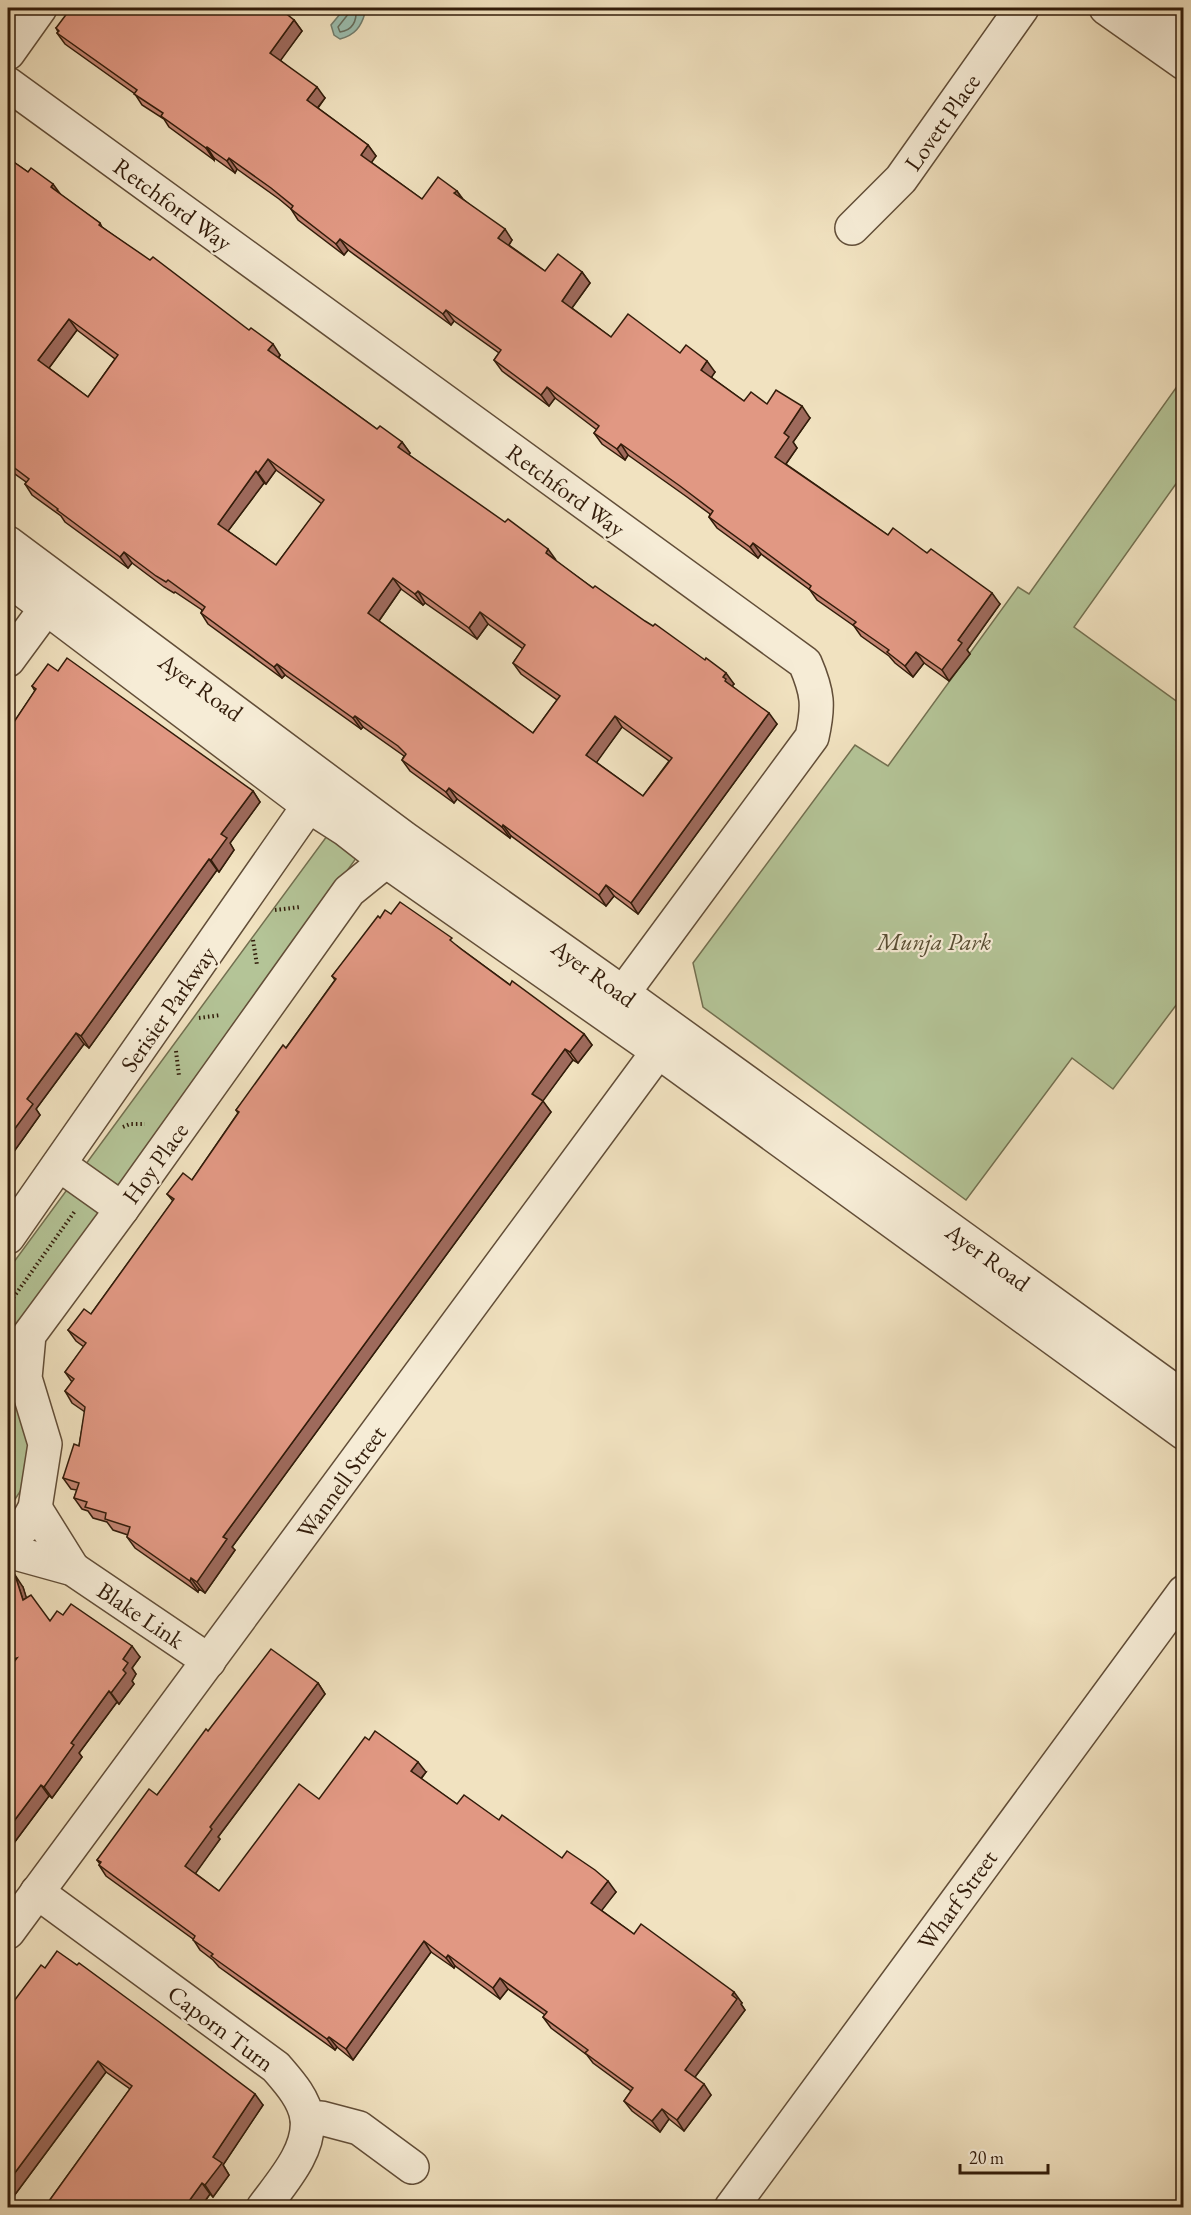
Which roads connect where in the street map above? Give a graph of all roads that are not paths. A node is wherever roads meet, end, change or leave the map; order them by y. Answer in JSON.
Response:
{"nodes":[{"id":1,"x":40,"y":8,"type":"edge"},
{"id":2,"x":1022,"y":8,"type":"edge"},
{"id":3,"x":1107,"y":8,"type":"edge"},
{"id":4,"x":1149,"y":8,"type":"edge"},
{"id":5,"x":1184,"y":32,"type":"edge"},
{"id":6,"x":8,"y":53,"type":"edge"},
{"id":7,"x":1184,"y":63,"type":"edge"},
{"id":8,"x":8,"y":84,"type":"edge"},
{"id":9,"x":852,"y":228,"type":"dead end"},
{"id":10,"x":8,"y":543,"type":"edge"},
{"id":11,"x":8,"y":579,"type":"edge"},
{"id":12,"x":54,"y":597,"type":"junction"},
{"id":13,"x":8,"y":660,"type":"edge"},
{"id":14,"x":318,"y":793,"type":"junction"},
{"id":15,"x":395,"y":850,"type":"junction"},
{"id":16,"x":623,"y":993,"type":"junction"},
{"id":17,"x":666,"y":1041,"type":"junction"},
{"id":18,"x":60,"y":1165,"type":"junction"},
{"id":19,"x":122,"y":1209,"type":"junction"},
{"id":20,"x":8,"y":1237,"type":"edge"},
{"id":21,"x":1184,"y":1398,"type":"edge"},
{"id":22,"x":1184,"y":1432,"type":"edge"},
{"id":23,"x":19,"y":1532,"type":"edge"},
{"id":24,"x":73,"y":1569,"type":"junction"},
{"id":25,"x":1184,"y":1592,"type":"edge"},
{"id":26,"x":209,"y":1661,"type":"junction"},
{"id":27,"x":37,"y":1892,"type":"junction"},
{"id":28,"x":8,"y":1932,"type":"edge"},
{"id":29,"x":307,"y":2118,"type":"junction"},
{"id":30,"x":412,"y":2167,"type":"dead end"},
{"id":31,"x":263,"y":2208,"type":"edge"},
{"id":32,"x":732,"y":2208,"type":"edge"}],
"edges":[{"from":1,"to":6,"type":"street"},
{"from":2,"to":9,"type":"street","name":"Lovett Place"},
{"from":3,"to":7,"type":"street"},
{"from":4,"to":5,"type":"street"},
{"from":8,"to":16,"type":"street","name":"Retchford Way"},
{"from":10,"to":12,"type":"street","name":"Ayer Road"},
{"from":11,"to":12,"type":"street","name":"Ayer Road"},
{"from":12,"to":13,"type":"street"},
{"from":12,"to":14,"type":"street","name":"Ayer Road"},
{"from":14,"to":15,"type":"street","name":"Ayer Road"},
{"from":14,"to":18,"type":"street","name":"Serisier Parkway"},
{"from":15,"to":16,"type":"street","name":"Ayer Road"},
{"from":15,"to":17,"type":"street","name":"Ayer Road"},
{"from":15,"to":19,"type":"street","name":"Hoy Place"},
{"from":16,"to":17,"type":"street","name":"Ayer Road"},
{"from":17,"to":21,"type":"street","name":"Ayer Road"},
{"from":17,"to":22,"type":"street","name":"Ayer Road"},
{"from":17,"to":26,"type":"street","name":"Wannell Street"},
{"from":18,"to":19,"type":"street"},
{"from":18,"to":20,"type":"street","name":"Serisier Parkway"},
{"from":19,"to":23,"type":"street","name":"Hoy Place"},
{"from":23,"to":24,"type":"street","name":"Blake Link"},
{"from":23,"to":24,"type":"street","name":"Blake Link"},
{"from":24,"to":26,"type":"street","name":"Blake Link"},
{"from":25,"to":32,"type":"street","name":"Wharf Street"},
{"from":26,"to":27,"type":"street","name":"Wannell Street"},
{"from":27,"to":28,"type":"street","name":"Wannell Street"},
{"from":27,"to":29,"type":"street","name":"Caporn Turn"},
{"from":29,"to":30,"type":"street"},
{"from":29,"to":31,"type":"street"}]}
